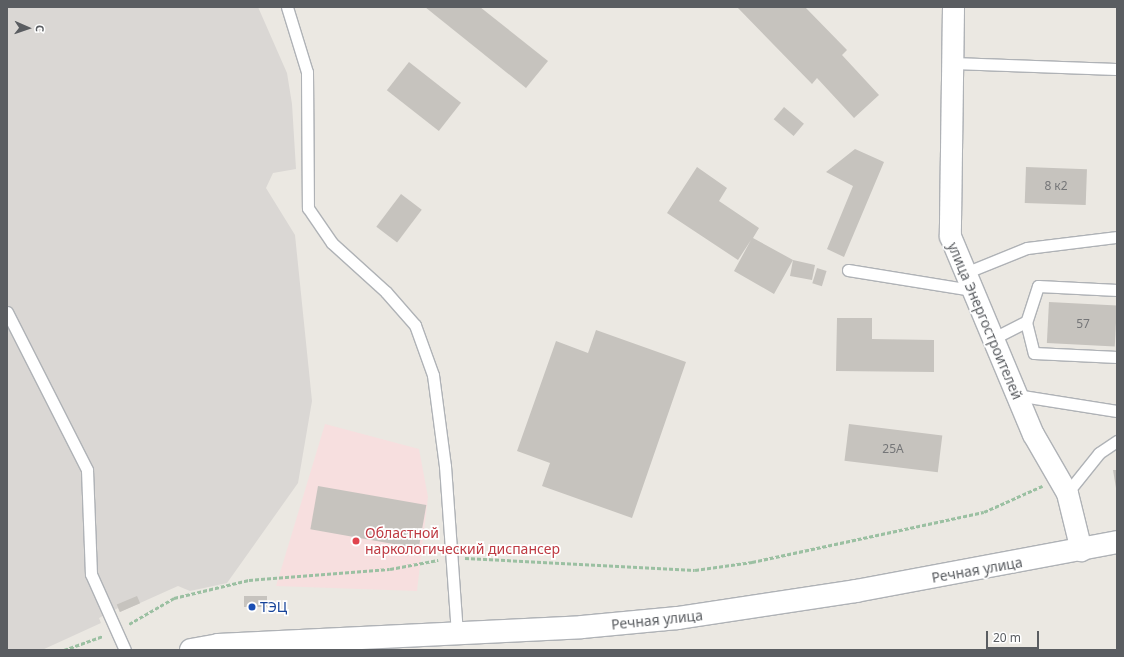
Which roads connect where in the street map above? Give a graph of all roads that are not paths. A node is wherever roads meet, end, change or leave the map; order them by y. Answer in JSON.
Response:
{"nodes":[{"id":1,"x":287,"y":7,"type":"edge"},
{"id":2,"x":953,"y":7,"type":"edge"},
{"id":3,"x":952,"y":63,"type":"junction"},
{"id":4,"x":1117,"y":69,"type":"edge"},
{"id":5,"x":1117,"y":237,"type":"edge"},
{"id":6,"x":848,"y":270,"type":"dead end"},
{"id":7,"x":969,"y":282,"type":"junction"},
{"id":8,"x":1117,"y":290,"type":"edge"},
{"id":9,"x":7,"y":312,"type":"edge"},
{"id":10,"x":1026,"y":322,"type":"junction"},
{"id":11,"x":992,"y":339,"type":"junction"},
{"id":12,"x":1117,"y":357,"type":"edge"},
{"id":13,"x":1016,"y":395,"type":"junction"},
{"id":14,"x":1117,"y":411,"type":"edge"},
{"id":15,"x":1117,"y":441,"type":"edge"},
{"id":16,"x":1064,"y":487,"type":"junction"},
{"id":17,"x":1117,"y":542,"type":"edge"},
{"id":18,"x":1081,"y":550,"type":"junction"},
{"id":19,"x":457,"y":634,"type":"junction"},
{"id":20,"x":125,"y":650,"type":"edge"},
{"id":21,"x":191,"y":650,"type":"edge"}],
"edges":[{"from":1,"to":19,"type":"lane"},
{"from":2,"to":3,"type":"street","name":"улица Энергостроителей"},
{"from":3,"to":4,"type":"lane"},
{"from":3,"to":7,"type":"street","name":"улица Энергостроителей"},
{"from":5,"to":7,"type":"lane"},
{"from":6,"to":7,"type":"lane"},
{"from":7,"to":11,"type":"street","name":"улица Энергостроителей"},
{"from":8,"to":10,"type":"lane"},
{"from":9,"to":20,"type":"lane"},
{"from":10,"to":11,"type":"lane"},
{"from":10,"to":12,"type":"lane"},
{"from":11,"to":13,"type":"street","name":"улица Энергостроителей"},
{"from":13,"to":14,"type":"lane"},
{"from":13,"to":16,"type":"street","name":"улица Энергостроителей"},
{"from":15,"to":16,"type":"lane"},
{"from":16,"to":18,"type":"street","name":"улица Энергостроителей"},
{"from":17,"to":18,"type":"main road","name":"Речная улица"},
{"from":18,"to":19,"type":"main road","name":"Речная улица"},
{"from":19,"to":21,"type":"main road","name":"Речная улица"}]}
